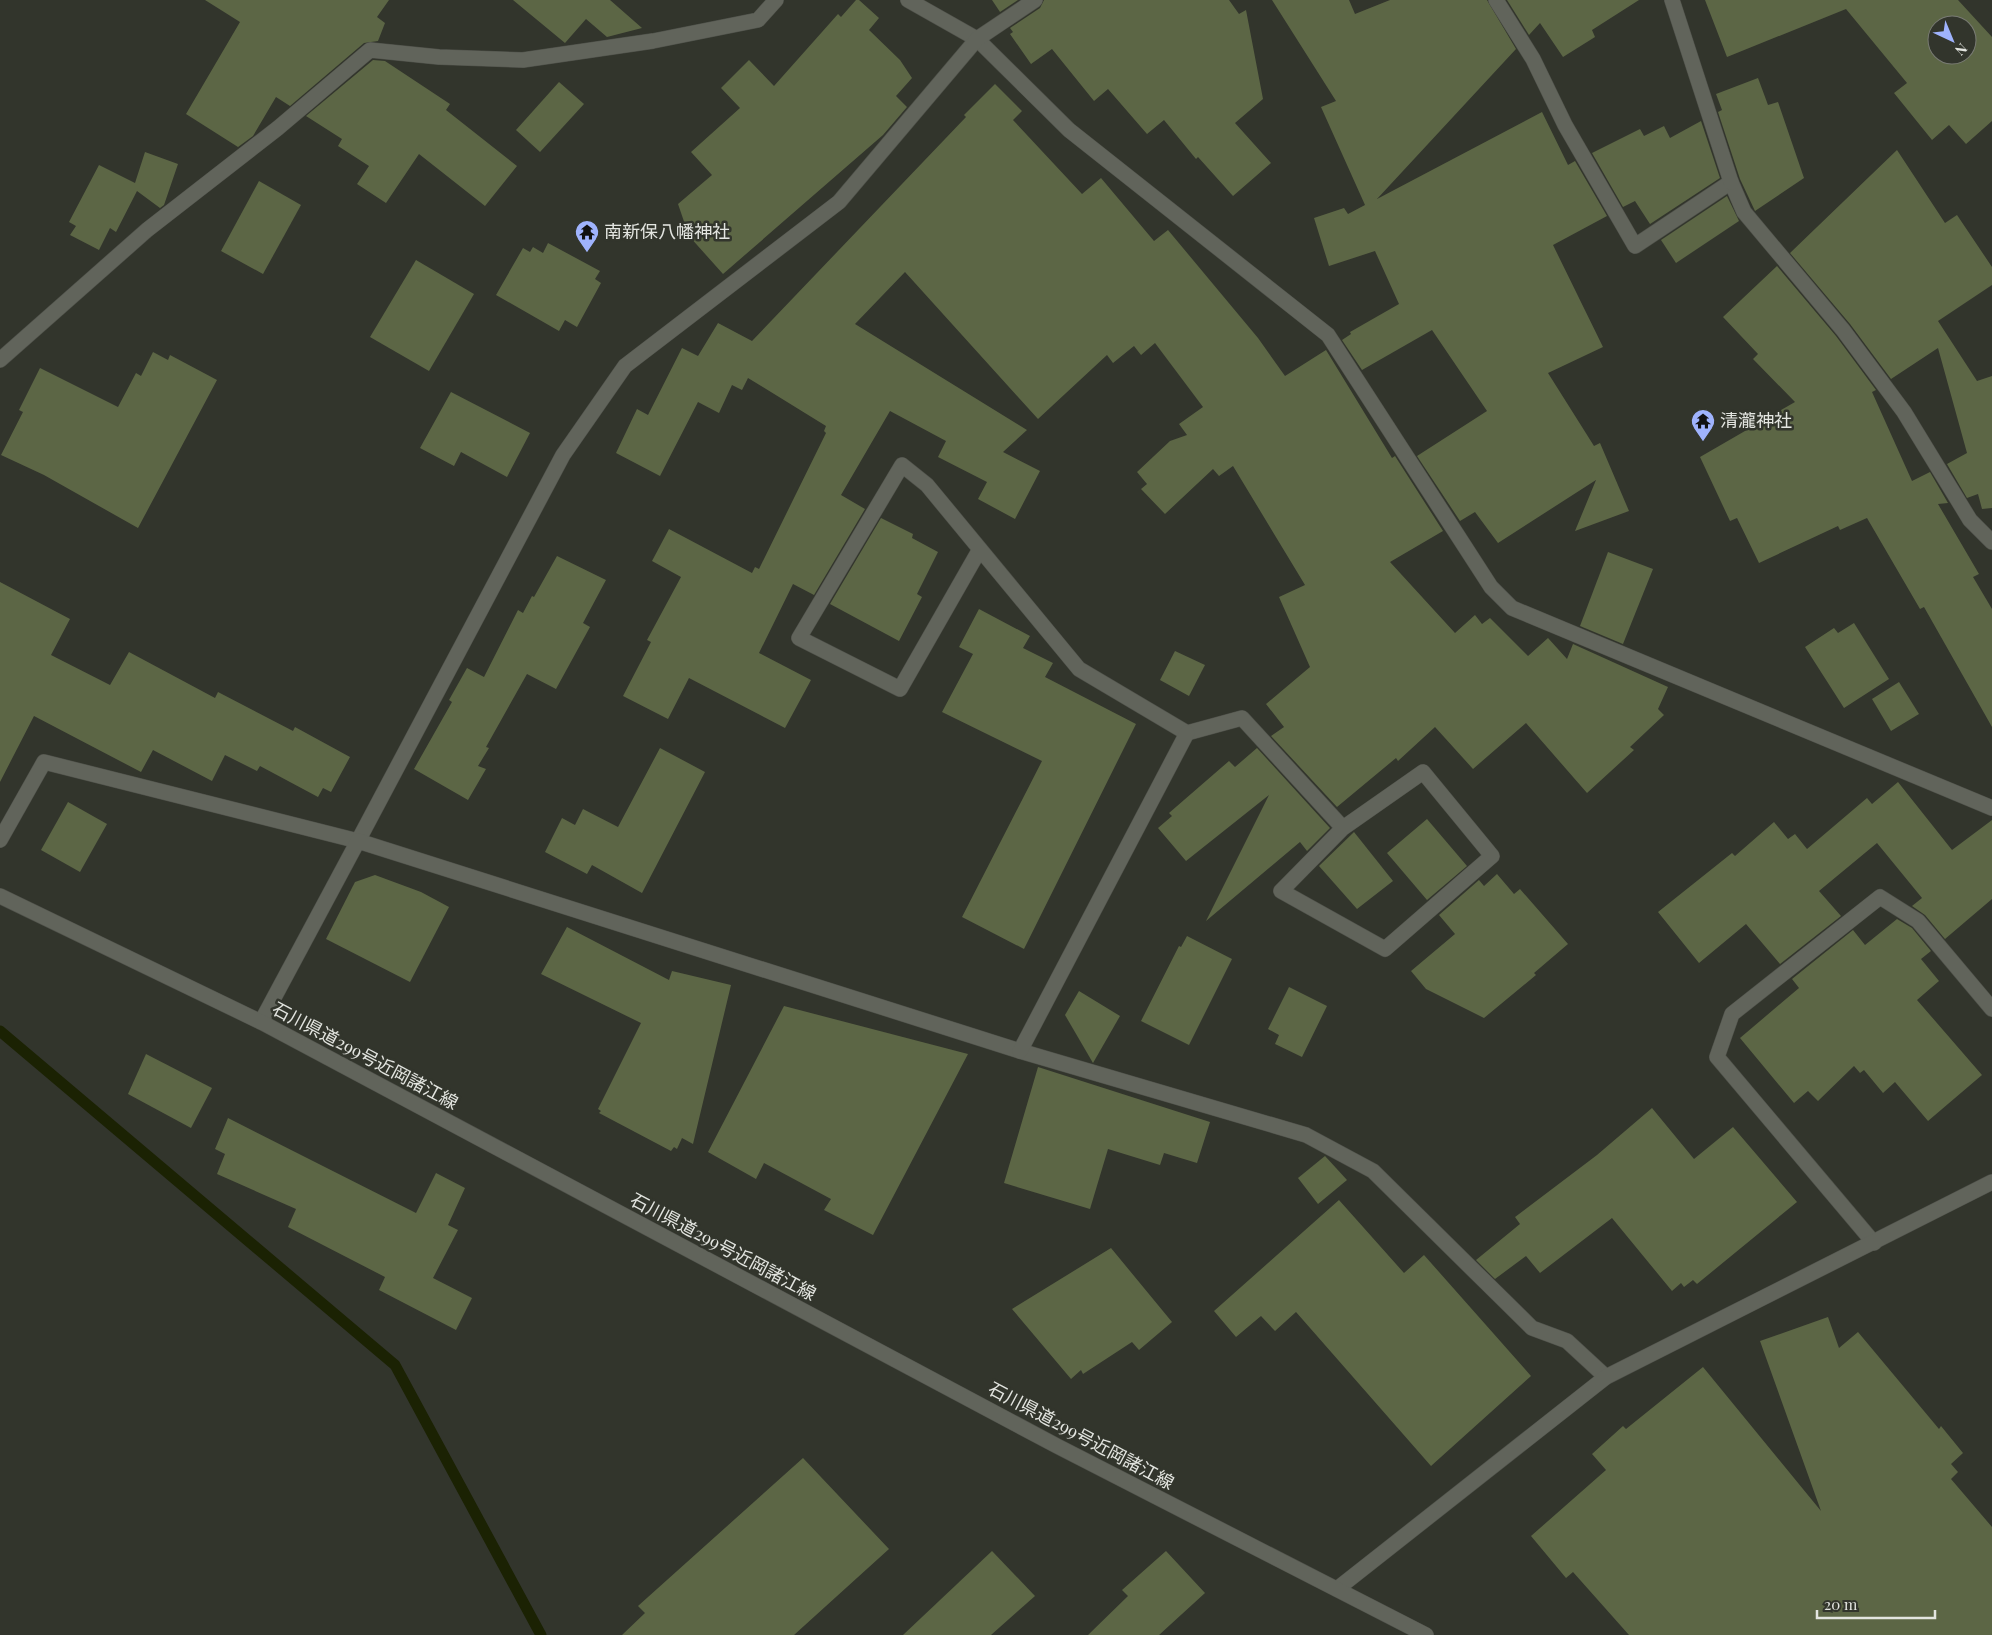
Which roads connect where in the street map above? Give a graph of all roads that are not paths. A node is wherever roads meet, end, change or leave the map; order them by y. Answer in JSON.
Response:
{"nodes":[{"id":1,"x":776,"y":0,"type":"edge"},
{"id":2,"x":908,"y":0,"type":"edge"},
{"id":3,"x":1035,"y":0,"type":"edge"},
{"id":4,"x":1496,"y":0,"type":"edge"},
{"id":5,"x":1672,"y":0,"type":"edge"},
{"id":6,"x":976,"y":39,"type":"junction"},
{"id":7,"x":1731,"y":182,"type":"junction"},
{"id":8,"x":0,"y":360,"type":"edge"},
{"id":9,"x":1992,"y":542,"type":"edge"},
{"id":10,"x":980,"y":548,"type":"junction"},
{"id":11,"x":1187,"y":733,"type":"junction"},
{"id":12,"x":1992,"y":808,"type":"edge"},
{"id":13,"x":1343,"y":828,"type":"junction"},
{"id":14,"x":0,"y":840,"type":"edge"},
{"id":15,"x":358,"y":842,"type":"junction"},
{"id":16,"x":0,"y":896,"type":"edge"},
{"id":17,"x":1992,"y":1009,"type":"edge"},
{"id":18,"x":261,"y":1022,"type":"junction"},
{"id":19,"x":1020,"y":1051,"type":"junction"},
{"id":20,"x":1992,"y":1182,"type":"edge"},
{"id":21,"x":1874,"y":1243,"type":"junction"},
{"id":22,"x":1606,"y":1377,"type":"junction"},
{"id":23,"x":1337,"y":1590,"type":"junction"},
{"id":24,"x":1426,"y":1635,"type":"edge"}],
"edges":[{"from":1,"to":8,"type":"street"},
{"from":2,"to":6,"type":"street"},
{"from":3,"to":6,"type":"street"},
{"from":4,"to":7,"type":"street"},
{"from":5,"to":7,"type":"street"},
{"from":6,"to":12,"type":"street"},
{"from":6,"to":15,"type":"street"},
{"from":7,"to":9,"type":"street"},
{"from":10,"to":10,"type":"street"},
{"from":10,"to":11,"type":"street"},
{"from":11,"to":13,"type":"street"},
{"from":11,"to":19,"type":"street"},
{"from":13,"to":13,"type":"street"},
{"from":14,"to":15,"type":"street"},
{"from":15,"to":18,"type":"street"},
{"from":15,"to":19,"type":"street"},
{"from":16,"to":18,"type":"street","name":"石川県道299号近岡諸江線"},
{"from":17,"to":21,"type":"street"},
{"from":18,"to":23,"type":"street","name":"石川県道299号近岡諸江線"},
{"from":19,"to":22,"type":"street"},
{"from":20,"to":21,"type":"street"},
{"from":21,"to":22,"type":"street"},
{"from":22,"to":23,"type":"street"},
{"from":23,"to":24,"type":"street","name":"石川県道299号近岡諸江線"}]}
